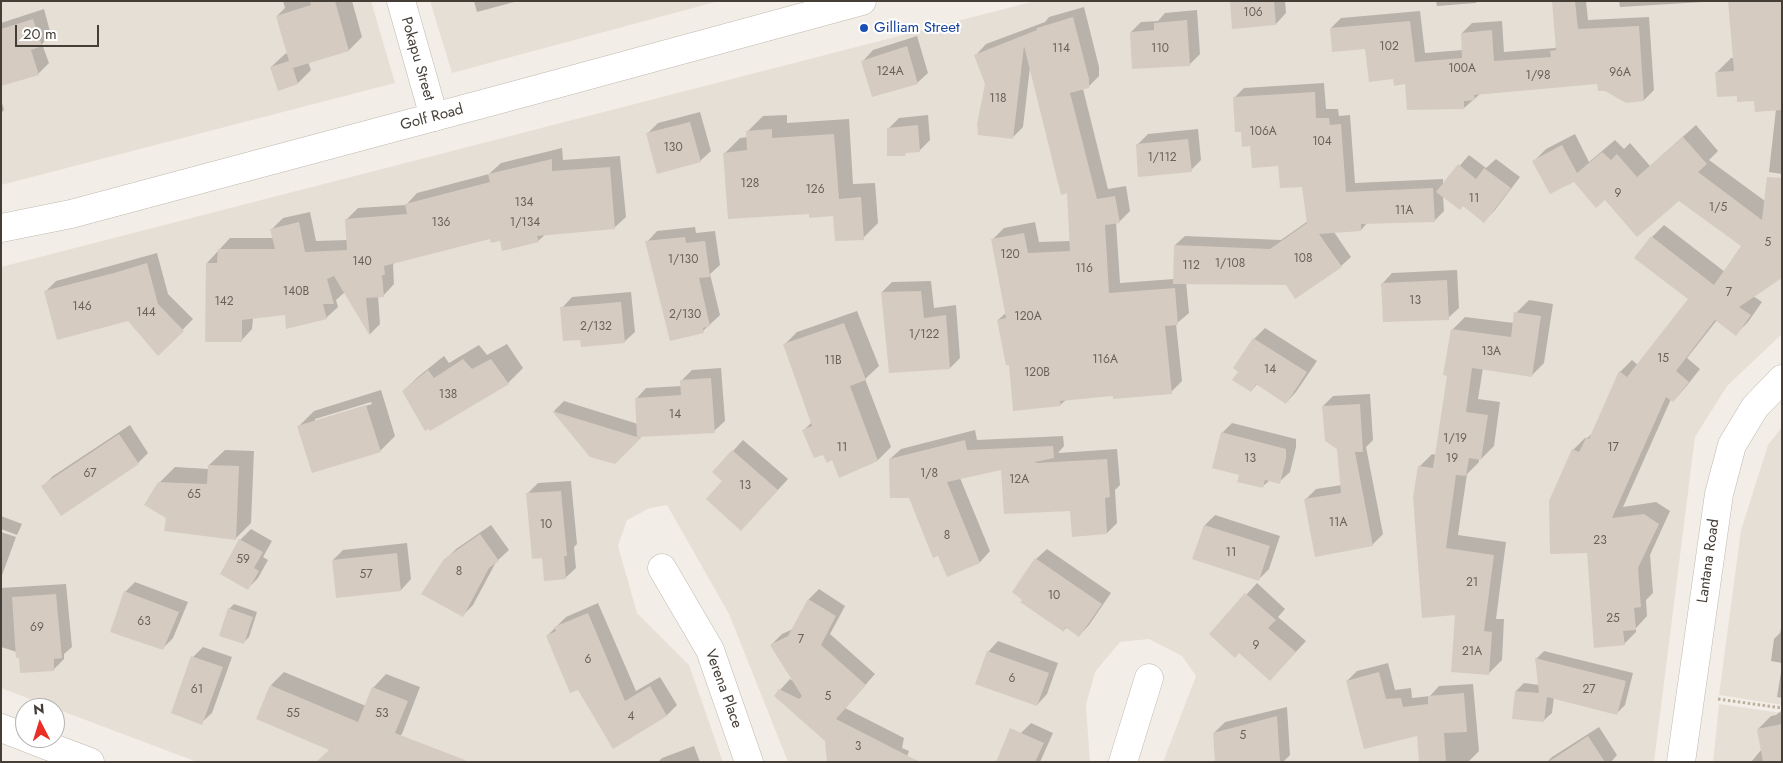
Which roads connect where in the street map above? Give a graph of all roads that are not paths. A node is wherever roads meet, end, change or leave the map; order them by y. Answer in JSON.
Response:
{"nodes":[{"id":1,"x":401,"y":1,"type":"edge"},
{"id":2,"x":862,"y":1,"type":"edge"},
{"id":3,"x":434,"y":117,"type":"junction"},
{"id":4,"x":1,"y":228,"type":"edge"},
{"id":5,"x":1782,"y":379,"type":"edge"},
{"id":6,"x":662,"y":568,"type":"dead end"},
{"id":7,"x":1149,"y":678,"type":"dead end"},
{"id":8,"x":1,"y":728,"type":"edge"},
{"id":9,"x":15,"y":734,"type":"edge"},
{"id":10,"x":53,"y":748,"type":"edge"},
{"id":11,"x":90,"y":762,"type":"edge"},
{"id":12,"x":749,"y":762,"type":"edge"},
{"id":13,"x":1123,"y":762,"type":"edge"},
{"id":14,"x":1681,"y":762,"type":"edge"}],
"edges":[{"from":1,"to":3,"type":"street","name":"Pokapu Street"},
{"from":2,"to":3,"type":"street","name":"Golf Road"},
{"from":3,"to":4,"type":"street","name":"Golf Road"},
{"from":5,"to":14,"type":"street","name":"Lantana Road"},
{"from":6,"to":12,"type":"street","name":"Verena Place"},
{"from":7,"to":13,"type":"street"},
{"from":8,"to":9,"type":"street"},
{"from":10,"to":11,"type":"street"}]}
